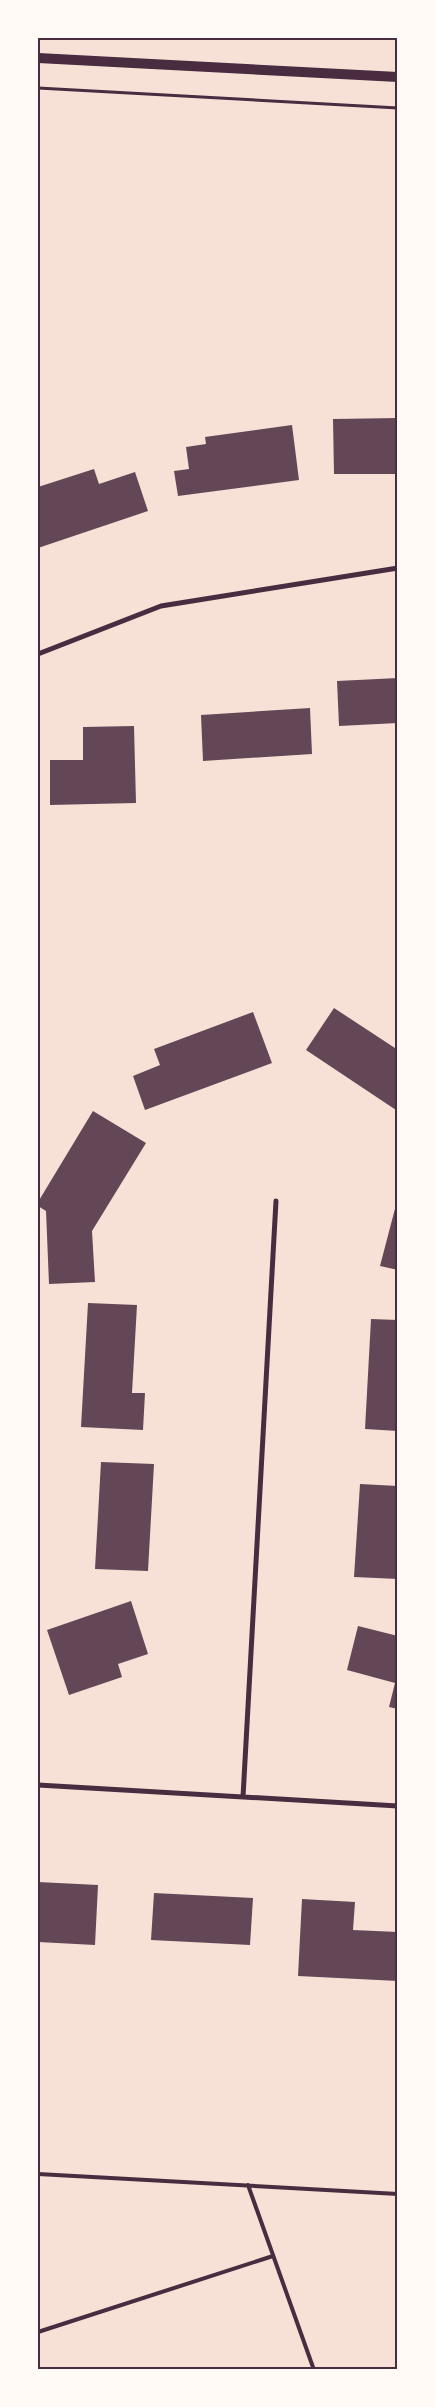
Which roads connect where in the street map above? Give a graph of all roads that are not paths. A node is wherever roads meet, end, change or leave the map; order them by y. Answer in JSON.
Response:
{"nodes":[{"id":1,"x":38,"y":58,"type":"edge"},
{"id":2,"x":398,"y":77,"type":"edge"},
{"id":3,"x":398,"y":568,"type":"edge"},
{"id":4,"x":38,"y":654,"type":"edge"},
{"id":5,"x":276,"y":1201,"type":"dead end"},
{"id":6,"x":38,"y":1785,"type":"edge"},
{"id":7,"x":243,"y":1797,"type":"junction"},
{"id":8,"x":398,"y":1806,"type":"edge"},
{"id":9,"x":38,"y":2174,"type":"edge"},
{"id":10,"x":248,"y":2185,"type":"junction"},
{"id":11,"x":398,"y":2194,"type":"edge"},
{"id":12,"x":273,"y":2256,"type":"junction"},
{"id":13,"x":38,"y":2332,"type":"edge"},
{"id":14,"x":314,"y":2370,"type":"edge"}],
"edges":[{"from":1,"to":2,"type":"main road"},
{"from":3,"to":4,"type":"street"},
{"from":5,"to":7,"type":"street"},
{"from":6,"to":7,"type":"street"},
{"from":7,"to":8,"type":"street"},
{"from":9,"to":10,"type":"lane"},
{"from":10,"to":11,"type":"lane"},
{"from":10,"to":12,"type":"lane"},
{"from":12,"to":13,"type":"lane"},
{"from":12,"to":14,"type":"lane"}]}
